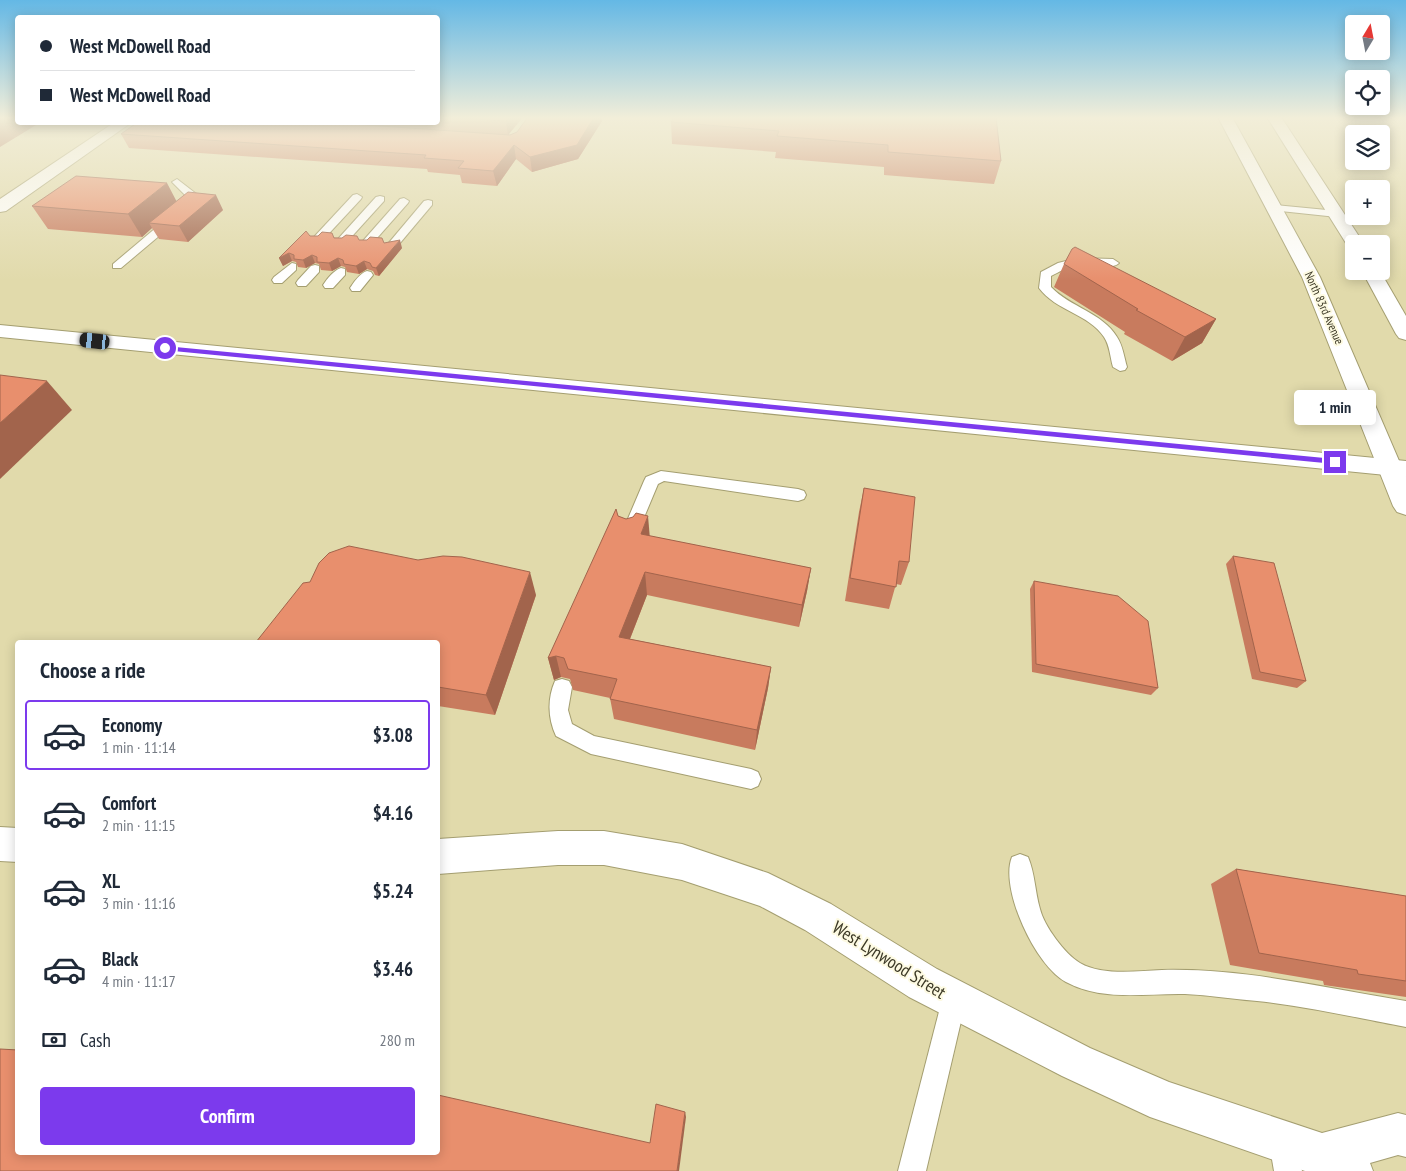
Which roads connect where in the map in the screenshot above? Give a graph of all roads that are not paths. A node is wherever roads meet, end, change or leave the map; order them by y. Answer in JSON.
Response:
{"nodes":[{"id":1,"x":52,"y":172,"type":"edge"},
{"id":2,"x":1255,"y":172,"type":"edge"},
{"id":3,"x":1309,"y":172,"type":"edge"},
{"id":4,"x":177,"y":182,"type":"dead end"},
{"id":5,"x":357,"y":198,"type":"dead end"},
{"id":6,"x":380,"y":199,"type":"dead end"},
{"id":7,"x":404,"y":201,"type":"dead end"},
{"id":8,"x":428,"y":203,"type":"dead end"},
{"id":9,"x":0,"y":207,"type":"edge"},
{"id":10,"x":1275,"y":208,"type":"junction"},
{"id":11,"x":1337,"y":214,"type":"junction"},
{"id":12,"x":1350,"y":235,"type":"edge"},
{"id":13,"x":317,"y":240,"type":"edge"},
{"id":14,"x":341,"y":242,"type":"edge"},
{"id":15,"x":366,"y":244,"type":"edge"},
{"id":16,"x":391,"y":247,"type":"edge"},
{"id":17,"x":1113,"y":263,"type":"dead end"},
{"id":18,"x":117,"y":266,"type":"dead end"},
{"id":19,"x":292,"y":267,"type":"edge"},
{"id":20,"x":315,"y":269,"type":"edge"},
{"id":21,"x":341,"y":272,"type":"dead end"},
{"id":22,"x":367,"y":275,"type":"dead end"},
{"id":23,"x":278,"y":280,"type":"dead end"},
{"id":24,"x":1376,"y":280,"type":"edge"},
{"id":25,"x":302,"y":283,"type":"dead end"},
{"id":26,"x":329,"y":285,"type":"dead end"},
{"id":27,"x":356,"y":288,"type":"dead end"},
{"id":28,"x":0,"y":332,"type":"edge"},
{"id":29,"x":1406,"y":334,"type":"edge"},
{"id":30,"x":1120,"y":367,"type":"dead end"},
{"id":31,"x":1398,"y":468,"type":"edge"},
{"id":32,"x":798,"y":495,"type":"dead end"},
{"id":33,"x":1406,"y":506,"type":"edge"},
{"id":34,"x":629,"y":534,"type":"edge"},
{"id":35,"x":562,"y":687,"type":"dead end"},
{"id":36,"x":751,"y":779,"type":"dead end"},
{"id":37,"x":0,"y":844,"type":"edge"},
{"id":38,"x":15,"y":845,"type":"edge"},
{"id":39,"x":440,"y":857,"type":"edge"},
{"id":40,"x":1020,"y":866,"type":"dead end"},
{"id":41,"x":954,"y":1000,"type":"junction"},
{"id":42,"x":1406,"y":1014,"type":"edge"},
{"id":43,"x":1406,"y":1136,"type":"edge"},
{"id":44,"x":1311,"y":1160,"type":"edge"},
{"id":45,"x":912,"y":1171,"type":"edge"}],
"edges":[{"from":1,"to":9,"type":"main road"},
{"from":2,"to":10,"type":"main road","name":"North 83rd Avenue"},
{"from":3,"to":11,"type":"main road"},
{"from":4,"to":18,"type":"lane"},
{"from":5,"to":13,"type":"lane"},
{"from":6,"to":14,"type":"lane"},
{"from":7,"to":15,"type":"lane"},
{"from":8,"to":16,"type":"lane"},
{"from":10,"to":11,"type":"lane"},
{"from":10,"to":31,"type":"main road","name":"North 83rd Avenue"},
{"from":11,"to":12,"type":"main road"},
{"from":17,"to":30,"type":"lane"},
{"from":19,"to":23,"type":"lane"},
{"from":20,"to":25,"type":"lane"},
{"from":21,"to":26,"type":"lane"},
{"from":22,"to":27,"type":"lane"},
{"from":24,"to":29,"type":"main road"},
{"from":28,"to":31,"type":"main road"},
{"from":31,"to":33,"type":"main road","name":"North 83rd Avenue"},
{"from":32,"to":34,"type":"lane"},
{"from":35,"to":36,"type":"lane"},
{"from":37,"to":38,"type":"main road"},
{"from":39,"to":41,"type":"main road","name":"West Lynwood Street"},
{"from":40,"to":42,"type":"lane"},
{"from":41,"to":44,"type":"main road","name":"West Lynwood Street"},
{"from":41,"to":45,"type":"lane"},
{"from":43,"to":44,"type":"main road","name":"West Lynwood Street"}]}
